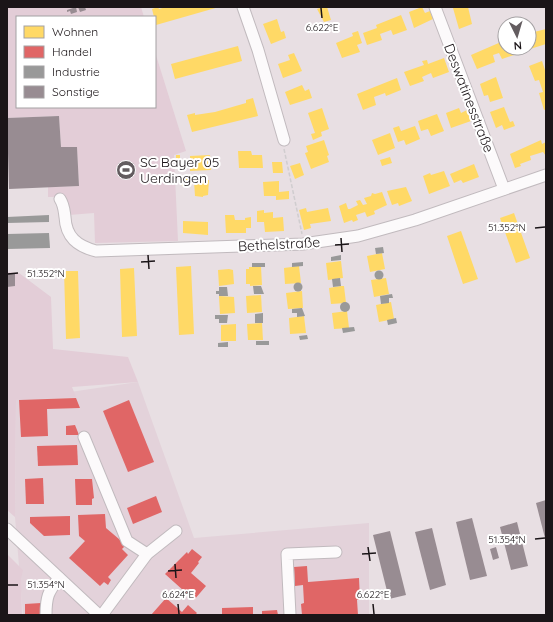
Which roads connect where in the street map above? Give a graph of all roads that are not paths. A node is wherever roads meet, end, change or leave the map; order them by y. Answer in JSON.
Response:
{"nodes":[{"id":1,"x":243,"y":7,"type":"edge"},
{"id":2,"x":435,"y":7,"type":"edge"},
{"id":3,"x":284,"y":140,"type":"road end"},
{"id":4,"x":546,"y":175,"type":"edge"},
{"id":5,"x":504,"y":189,"type":"junction"},
{"id":6,"x":60,"y":199,"type":"dead end"},
{"id":7,"x":84,"y":437,"type":"dead end"},
{"id":8,"x":7,"y":529,"type":"edge"},
{"id":9,"x":176,"y":531,"type":"dead end"},
{"id":10,"x":336,"y":552,"type":"dead end"},
{"id":11,"x":147,"y":554,"type":"junction"},
{"id":12,"x":60,"y":578,"type":"junction"},
{"id":13,"x":46,"y":615,"type":"edge"},
{"id":14,"x":100,"y":615,"type":"edge"},
{"id":15,"x":290,"y":615,"type":"edge"}],
"edges":[{"from":1,"to":3,"type":"street"},
{"from":2,"to":5,"type":"street","name":"Deswatinesstraße"},
{"from":4,"to":5,"type":"street","name":"Bethelstraße"},
{"from":5,"to":6,"type":"street","name":"Bethelstraße"},
{"from":7,"to":11,"type":"street"},
{"from":8,"to":12,"type":"street"},
{"from":9,"to":11,"type":"street"},
{"from":10,"to":15,"type":"street"},
{"from":11,"to":14,"type":"street"},
{"from":12,"to":13,"type":"street"},
{"from":12,"to":14,"type":"street"}]}
